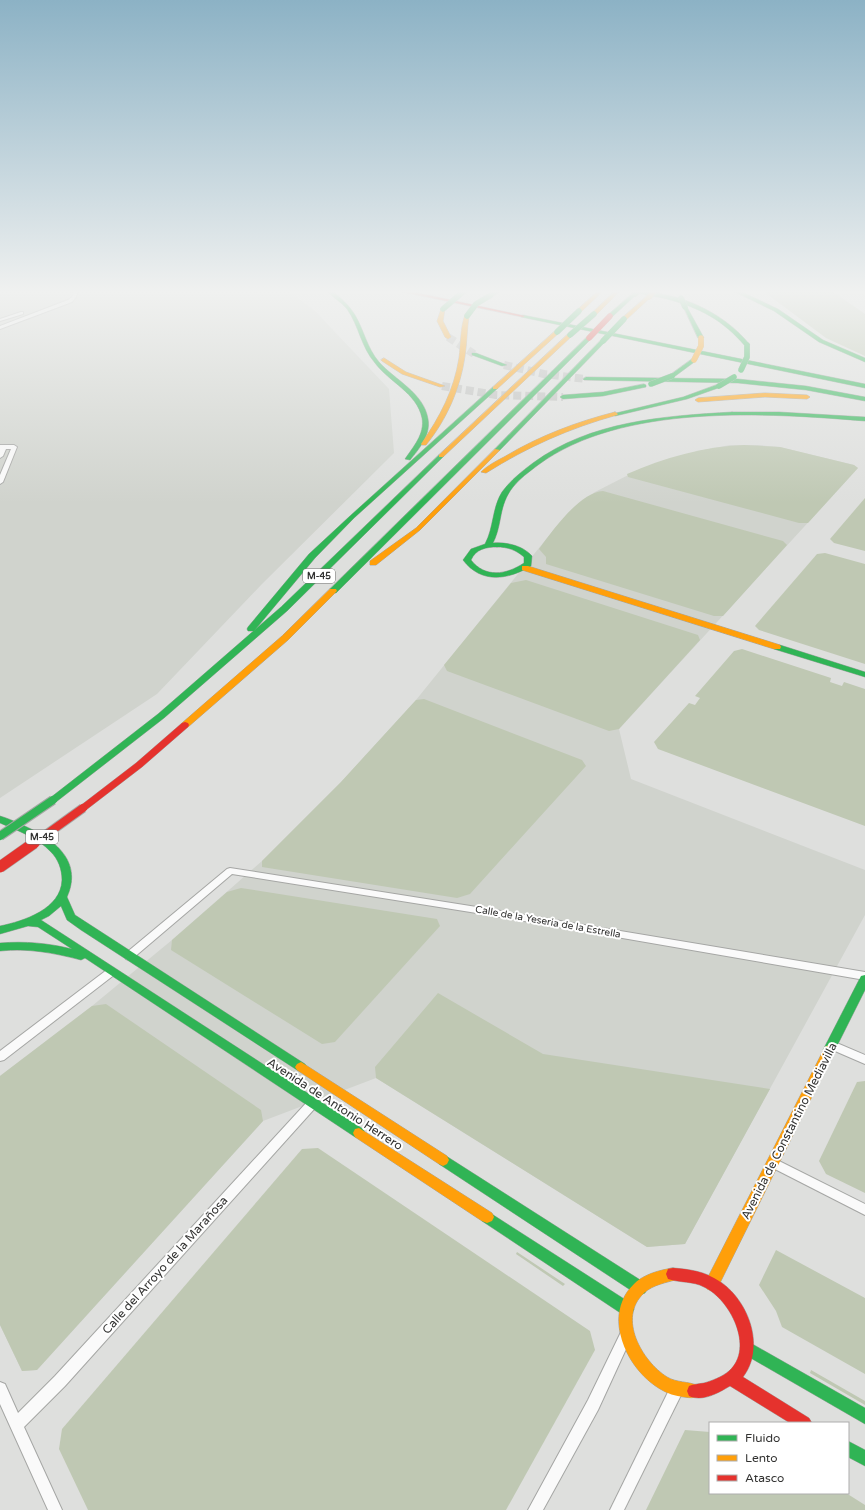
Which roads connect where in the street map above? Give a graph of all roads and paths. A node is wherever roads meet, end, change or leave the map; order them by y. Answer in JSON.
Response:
{"nodes":[{"id":1,"x":376,"y":361,"type":"edge"},
{"id":2,"x":385,"y":361,"type":"edge"},
{"id":3,"x":461,"y":361,"type":"edge"},
{"id":4,"x":494,"y":361,"type":"edge"},
{"id":5,"x":525,"y":361,"type":"edge"},
{"id":6,"x":542,"y":361,"type":"edge"},
{"id":7,"x":565,"y":361,"type":"edge"},
{"id":8,"x":584,"y":361,"type":"edge"},
{"id":9,"x":692,"y":361,"type":"edge"},
{"id":10,"x":745,"y":361,"type":"edge"},
{"id":11,"x":746,"y":361,"type":"edge"},
{"id":12,"x":787,"y":361,"type":"edge"},
{"id":13,"x":504,"y":365,"type":"tunnel mouth"},
{"id":14,"x":865,"y":377,"type":"edge"},
{"id":15,"x":586,"y":379,"type":"tunnel mouth"},
{"id":16,"x":442,"y":386,"type":"tunnel mouth"},
{"id":17,"x":865,"y":386,"type":"edge"},
{"id":18,"x":563,"y":397,"type":"tunnel mouth"},
{"id":19,"x":865,"y":399,"type":"edge"},
{"id":20,"x":865,"y":403,"type":"edge"},
{"id":21,"x":865,"y":419,"type":"edge"},
{"id":22,"x":594,"y":420,"type":"junction"},
{"id":23,"x":2,"y":447,"type":"edge"},
{"id":24,"x":0,"y":456,"type":"edge"},
{"id":25,"x":404,"y":464,"type":"junction"},
{"id":26,"x":0,"y":482,"type":"edge"},
{"id":27,"x":452,"y":497,"type":"junction"},
{"id":28,"x":370,"y":500,"type":"junction"},
{"id":29,"x":495,"y":532,"type":"junction"},
{"id":30,"x":488,"y":545,"type":"junction"},
{"id":31,"x":503,"y":545,"type":"junction"},
{"id":32,"x":524,"y":568,"type":"junction"},
{"id":33,"x":344,"y":581,"type":"junction"},
{"id":34,"x":242,"y":646,"type":"junction"},
{"id":35,"x":865,"y":675,"type":"edge"},
{"id":36,"x":0,"y":818,"type":"edge"},
{"id":37,"x":0,"y":836,"type":"edge"},
{"id":38,"x":0,"y":867,"type":"edge"},
{"id":39,"x":62,"y":898,"type":"junction"},
{"id":40,"x":28,"y":922,"type":"junction"},
{"id":41,"x":0,"y":930,"type":"edge"},
{"id":42,"x":0,"y":947,"type":"edge"},
{"id":43,"x":129,"y":956,"type":"junction"},
{"id":44,"x":92,"y":959,"type":"junction"},
{"id":45,"x":111,"y":972,"type":"junction"},
{"id":46,"x":865,"y":978,"type":"edge"},
{"id":47,"x":832,"y":1045,"type":"junction"},
{"id":48,"x":0,"y":1057,"type":"edge"},
{"id":49,"x":865,"y":1060,"type":"edge"},
{"id":50,"x":312,"y":1104,"type":"junction"},
{"id":51,"x":773,"y":1163,"type":"junction"},
{"id":52,"x":865,"y":1210,"type":"edge"},
{"id":53,"x":712,"y":1284,"type":"junction"},
{"id":54,"x":640,"y":1288,"type":"junction"},
{"id":55,"x":627,"y":1309,"type":"junction"},
{"id":56,"x":626,"y":1336,"type":"junction"},
{"id":57,"x":747,"y":1348,"type":"junction"},
{"id":58,"x":732,"y":1379,"type":"junction"},
{"id":59,"x":0,"y":1388,"type":"edge"},
{"id":60,"x":677,"y":1389,"type":"junction"},
{"id":61,"x":865,"y":1416,"type":"edge"},
{"id":62,"x":802,"y":1422,"type":"edge"},
{"id":63,"x":16,"y":1425,"type":"junction"},
{"id":64,"x":849,"y":1450,"type":"edge"},
{"id":65,"x":865,"y":1458,"type":"edge"},
{"id":66,"x":55,"y":1510,"type":"edge"},
{"id":67,"x":536,"y":1510,"type":"edge"},
{"id":68,"x":617,"y":1510,"type":"edge"}],
"edges":[{"from":1,"to":25,"type":"main road"},
{"from":2,"to":16,"type":"main road"},
{"from":3,"to":25,"type":"main road","bridge":true},
{"from":4,"to":13,"type":"main road"},
{"from":5,"to":28,"type":"main road","bridge":true},
{"from":6,"to":34,"type":"main road","number":"M-45","bridge":true},
{"from":7,"to":33,"type":"main road","number":"M-45","bridge":true},
{"from":8,"to":27,"type":"main road","bridge":true},
{"from":9,"to":18,"type":"main road","bridge":true},
{"from":10,"to":17,"type":"main road"},
{"from":11,"to":22,"type":"main road","bridge":true},
{"from":12,"to":14,"type":"main road"},
{"from":15,"to":19,"type":"main road"},
{"from":20,"to":22,"type":"main road"},
{"from":21,"to":29,"type":"main road"},
{"from":22,"to":27,"type":"main road"},
{"from":23,"to":24,"type":"street"},
{"from":23,"to":26,"type":"street"},
{"from":25,"to":28,"type":"main road"},
{"from":27,"to":33,"type":"main road"},
{"from":28,"to":34,"type":"main road"},
{"from":29,"to":30,"type":"main road"},
{"from":29,"to":31,"type":"main road"},
{"from":30,"to":31,"type":"main road"},
{"from":30,"to":32,"type":"main road"},
{"from":31,"to":32,"type":"main road"},
{"from":32,"to":35,"type":"main road"},
{"from":33,"to":38,"type":"main road","number":"M-45","bridge":true},
{"from":34,"to":37,"type":"main road","number":"M-45","bridge":true},
{"from":36,"to":39,"type":"main road"},
{"from":39,"to":40,"type":"main road"},
{"from":39,"to":43,"type":"main road","name":"Avenida de Antonio Herrero"},
{"from":40,"to":41,"type":"main road"},
{"from":40,"to":44,"type":"main road","name":"Avenida de Antonio Herrero"},
{"from":42,"to":44,"type":"main road"},
{"from":43,"to":46,"type":"street","name":"Calle de la Yeseria de la Estrella"},
{"from":43,"to":54,"type":"main road","name":"Avenida de Antonio Herrero"},
{"from":44,"to":45,"type":"main road","name":"Avenida de Antonio Herrero"},
{"from":45,"to":48,"type":"street"},
{"from":45,"to":50,"type":"main road","name":"Avenida de Antonio Herrero"},
{"from":46,"to":47,"type":"main road","name":"Avenida de Constantino Mediavilla"},
{"from":47,"to":49,"type":"street"},
{"from":47,"to":51,"type":"main road","name":"Avenida de Constantino Mediavilla"},
{"from":50,"to":55,"type":"main road","name":"Avenida de Antonio Herrero"},
{"from":50,"to":63,"type":"street","name":"Calle del Arroyo de la Marañosa"},
{"from":51,"to":52,"type":"street"},
{"from":51,"to":53,"type":"main road","name":"Avenida de Constantino Mediavilla"},
{"from":53,"to":54,"type":"main road"},
{"from":53,"to":57,"type":"main road"},
{"from":54,"to":55,"type":"main road"},
{"from":55,"to":56,"type":"main road"},
{"from":56,"to":60,"type":"main road"},
{"from":56,"to":67,"type":"street"},
{"from":57,"to":58,"type":"main road"},
{"from":57,"to":61,"type":"main road"},
{"from":58,"to":60,"type":"main road"},
{"from":58,"to":62,"type":"main road"},
{"from":59,"to":63,"type":"street"},
{"from":60,"to":68,"type":"street"},
{"from":63,"to":66,"type":"street"},
{"from":64,"to":65,"type":"main road"}]}
